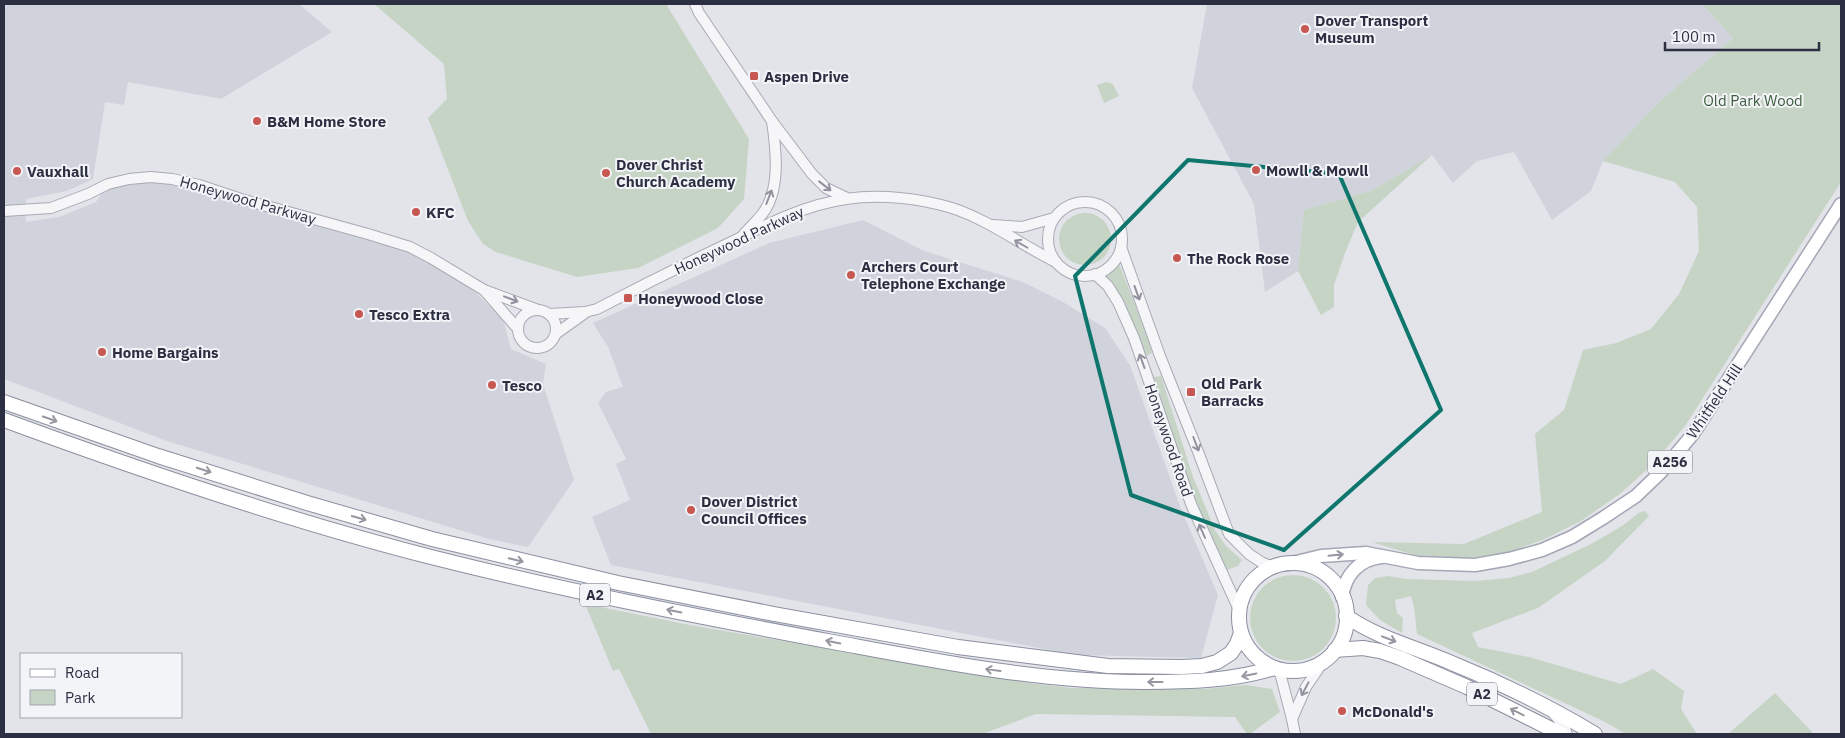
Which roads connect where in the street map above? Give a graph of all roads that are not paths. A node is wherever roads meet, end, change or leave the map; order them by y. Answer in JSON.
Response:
{"nodes":[{"id":1,"x":695,"y":4,"type":"edge"},
{"id":2,"x":772,"y":121,"type":"junction"},
{"id":3,"x":848,"y":198,"type":"junction"},
{"id":4,"x":1841,"y":204,"type":"edge"},
{"id":5,"x":4,"y":211,"type":"edge"},
{"id":6,"x":1054,"y":218,"type":"junction"},
{"id":7,"x":987,"y":224,"type":"junction"},
{"id":8,"x":742,"y":236,"type":"junction"},
{"id":9,"x":1121,"y":247,"type":"junction"},
{"id":10,"x":1056,"y":262,"type":"junction"},
{"id":11,"x":1095,"y":274,"type":"junction"},
{"id":12,"x":484,"y":290,"type":"junction"},
{"id":13,"x":538,"y":310,"type":"junction"},
{"id":14,"x":586,"y":312,"type":"junction"},
{"id":15,"x":549,"y":314,"type":"junction"},
{"id":16,"x":518,"y":329,"type":"junction"},
{"id":17,"x":556,"y":333,"type":"junction"},
{"id":18,"x":4,"y":402,"type":"edge"},
{"id":19,"x":4,"y":420,"type":"edge"},
{"id":20,"x":1392,"y":558,"type":"junction"},
{"id":21,"x":1288,"y":564,"type":"junction"},
{"id":22,"x":1273,"y":567,"type":"junction"},
{"id":23,"x":1342,"y":598,"type":"junction"},
{"id":24,"x":1239,"y":610,"type":"junction"},
{"id":25,"x":1346,"y":616,"type":"junction"},
{"id":26,"x":1241,"y":632,"type":"junction"},
{"id":27,"x":1335,"y":650,"type":"junction"},
{"id":28,"x":1323,"y":662,"type":"junction"},
{"id":29,"x":1276,"y":668,"type":"junction"},
{"id":30,"x":1550,"y":708,"type":"junction"},
{"id":31,"x":1292,"y":719,"type":"junction"},
{"id":32,"x":1548,"y":731,"type":"edge"},
{"id":33,"x":1294,"y":734,"type":"edge"},
{"id":34,"x":1561,"y":734,"type":"edge"},
{"id":35,"x":1567,"y":734,"type":"edge"},
{"id":36,"x":1595,"y":734,"type":"edge"}],
"edges":[{"from":1,"to":2,"type":"street"},
{"from":2,"to":3,"type":"street","one_way":true},
{"from":8,"to":2,"type":"street","one_way":true},
{"from":3,"to":7,"type":"street","name":"Honeywood Parkway"},
{"from":3,"to":8,"type":"street","name":"Honeywood Parkway"},
{"from":4,"to":20,"type":"main road","name":"Whitfield Hill","number":"A256"},
{"from":5,"to":12,"type":"street","name":"Honeywood Parkway"},
{"from":6,"to":7,"type":"street","name":"Honeywood Parkway"},
{"from":6,"to":9,"type":"street"},
{"from":6,"to":10,"type":"street"},
{"from":10,"to":7,"type":"street","name":"Honeywood Parkway","one_way":true},
{"from":8,"to":14,"type":"street","name":"Honeywood Parkway"},
{"from":9,"to":11,"type":"street"},
{"from":9,"to":22,"type":"street","name":"Honeywood Road","one_way":true},
{"from":10,"to":11,"type":"street"},
{"from":24,"to":11,"type":"street","name":"Honeywood Road","one_way":true},
{"from":12,"to":13,"type":"street","name":"Honeywood Parkway","one_way":true},
{"from":12,"to":16,"type":"street","name":"Honeywood Parkway"},
{"from":13,"to":15,"type":"street"},
{"from":13,"to":16,"type":"street"},
{"from":14,"to":15,"type":"street","name":"Honeywood Parkway"},
{"from":14,"to":17,"type":"street","name":"Honeywood Parkway"},
{"from":15,"to":17,"type":"street"},
{"from":16,"to":17,"type":"street"},
{"from":18,"to":26,"type":"highway","number":"A2","one_way":true},
{"from":29,"to":19,"type":"highway","number":"A2","one_way":true},
{"from":21,"to":20,"type":"main road","name":"Whitfield Hill","number":"A256","one_way":true},
{"from":20,"to":23,"type":"main road","name":"Whitfield Hill","number":"A256"},
{"from":21,"to":22,"type":"highway"},
{"from":21,"to":23,"type":"highway"},
{"from":22,"to":24,"type":"highway"},
{"from":23,"to":25,"type":"highway"},
{"from":24,"to":26,"type":"highway"},
{"from":25,"to":27,"type":"highway"},
{"from":25,"to":30,"type":"highway","number":"A2","one_way":true},
{"from":26,"to":29,"type":"highway"},
{"from":27,"to":28,"type":"highway"},
{"from":32,"to":27,"type":"highway","number":"A2","one_way":true},
{"from":28,"to":29,"type":"highway"},
{"from":28,"to":31,"type":"street","one_way":true},
{"from":29,"to":31,"type":"street"},
{"from":30,"to":35,"type":"street"},
{"from":30,"to":36,"type":"highway","number":"A2"},
{"from":31,"to":33,"type":"street"},
{"from":32,"to":34,"type":"highway","number":"A2"}]}
